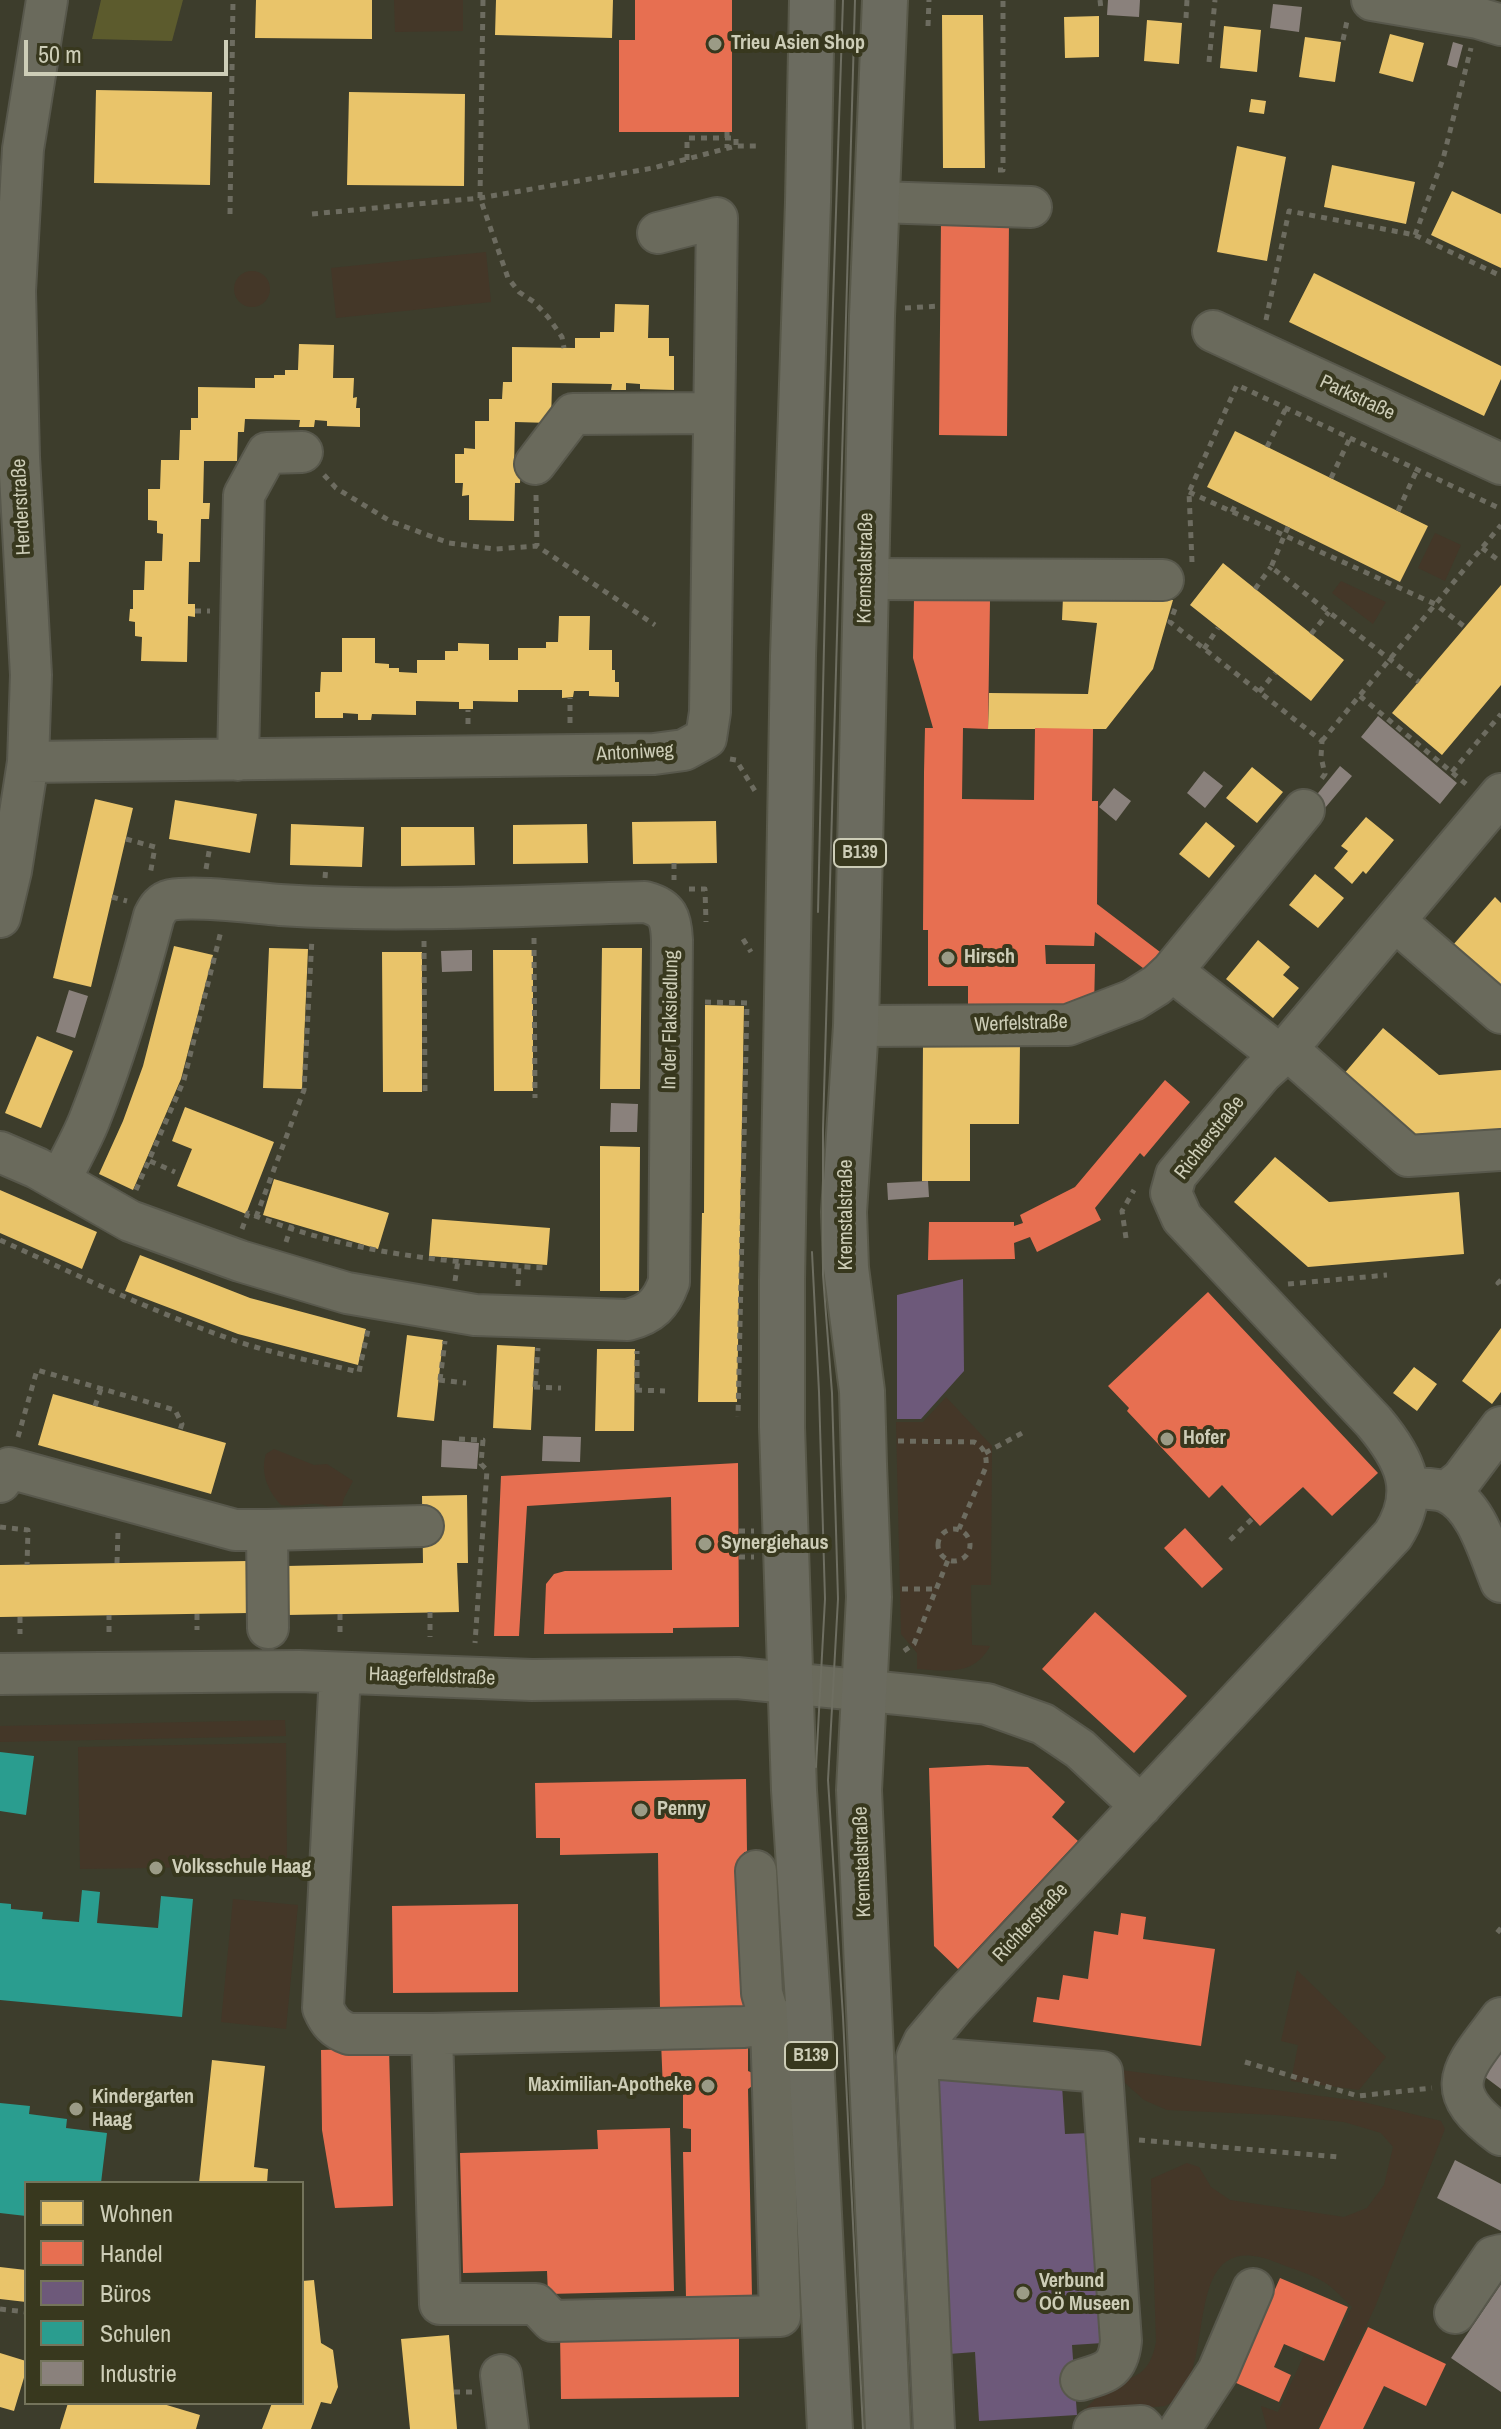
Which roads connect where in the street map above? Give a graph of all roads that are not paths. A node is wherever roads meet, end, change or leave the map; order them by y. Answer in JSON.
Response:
{"nodes":[{"id":1,"x":47,"y":0,"type":"edge"},
{"id":2,"x":812,"y":0,"type":"edge"},
{"id":3,"x":885,"y":0,"type":"edge"},
{"id":4,"x":1372,"y":0,"type":"edge"},
{"id":5,"x":1487,"y":14,"type":"edge"},
{"id":6,"x":877,"y":202,"type":"junction"},
{"id":7,"x":1031,"y":207,"type":"dead end"},
{"id":8,"x":658,"y":233,"type":"dead end"},
{"id":9,"x":1213,"y":331,"type":"dead end"},
{"id":10,"x":714,"y":413,"type":"junction"},
{"id":11,"x":302,"y":452,"type":"road end"},
{"id":12,"x":535,"y":464,"type":"road end"},
{"id":13,"x":1501,"y":464,"type":"edge"},
{"id":14,"x":866,"y":579,"type":"junction"},
{"id":15,"x":1176,"y":587,"type":"road end"},
{"id":16,"x":238,"y":760,"type":"junction"},
{"id":17,"x":28,"y":762,"type":"junction"},
{"id":18,"x":1498,"y":798,"type":"edge"},
{"id":19,"x":1304,"y":810,"type":"dead end"},
{"id":20,"x":0,"y":917,"type":"edge"},
{"id":21,"x":1395,"y":921,"type":"junction"},
{"id":22,"x":1172,"y":971,"type":"junction"},
{"id":23,"x":1501,"y":1013,"type":"edge"},
{"id":24,"x":856,"y":1026,"type":"junction"},
{"id":25,"x":1284,"y":1052,"type":"junction"},
{"id":26,"x":1501,"y":1150,"type":"edge"},
{"id":27,"x":0,"y":1152,"type":"edge"},
{"id":28,"x":60,"y":1181,"type":"junction"},
{"id":29,"x":1501,"y":1427,"type":"edge"},
{"id":30,"x":4,"y":1475,"type":"edge"},
{"id":31,"x":1427,"y":1490,"type":"junction"},
{"id":32,"x":423,"y":1526,"type":"dead end"},
{"id":33,"x":267,"y":1530,"type":"junction"},
{"id":34,"x":1501,"y":1582,"type":"edge"},
{"id":35,"x":268,"y":1628,"type":"dead end"},
{"id":36,"x":340,"y":1673,"type":"junction"},
{"id":37,"x":0,"y":1674,"type":"edge"},
{"id":38,"x":791,"y":1684,"type":"junction"},
{"id":39,"x":864,"y":1691,"type":"junction"},
{"id":40,"x":1141,"y":1806,"type":"junction"},
{"id":41,"x":756,"y":1871,"type":"dead end"},
{"id":42,"x":1501,"y":2018,"type":"edge"},
{"id":43,"x":790,"y":2021,"type":"junction"},
{"id":44,"x":432,"y":2034,"type":"junction"},
{"id":45,"x":921,"y":2050,"type":"junction"},
{"id":46,"x":1501,"y":2135,"type":"edge"},
{"id":47,"x":1501,"y":2255,"type":"edge"},
{"id":48,"x":1253,"y":2289,"type":"dead end"},
{"id":49,"x":1455,"y":2313,"type":"dead end"},
{"id":50,"x":501,"y":2375,"type":"dead end"},
{"id":51,"x":1081,"y":2380,"type":"dead end"},
{"id":52,"x":508,"y":2429,"type":"edge"},
{"id":53,"x":830,"y":2429,"type":"edge"},
{"id":54,"x":888,"y":2429,"type":"edge"},
{"id":55,"x":934,"y":2429,"type":"edge"},
{"id":56,"x":1094,"y":2429,"type":"edge"},
{"id":57,"x":1144,"y":2429,"type":"edge"},
{"id":58,"x":1180,"y":2429,"type":"edge"}],
"edges":[{"from":1,"to":17,"type":"street","name":"Herderstraße"},
{"from":2,"to":38,"type":"main road","number":"B139"},
{"from":3,"to":6,"type":"main road","name":"Kremstalstraße","number":"B139"},
{"from":4,"to":5,"type":"street"},
{"from":6,"to":7,"type":"street"},
{"from":6,"to":14,"type":"main road","name":"Kremstalstraße","number":"B139"},
{"from":8,"to":10,"type":"street"},
{"from":9,"to":13,"type":"street","name":"Parkstraße"},
{"from":10,"to":12,"type":"street"},
{"from":10,"to":16,"type":"street","name":"Antoniweg"},
{"from":11,"to":16,"type":"street"},
{"from":14,"to":15,"type":"street"},
{"from":14,"to":24,"type":"main road","name":"Kremstalstraße","number":"B139"},
{"from":16,"to":17,"type":"street","name":"Antoniweg"},
{"from":17,"to":20,"type":"street","name":"Herderstraße"},
{"from":18,"to":21,"type":"street","name":"Richterstraße"},
{"from":19,"to":22,"type":"street","name":"Werfelstraße"},
{"from":21,"to":23,"type":"street"},
{"from":21,"to":25,"type":"street","name":"Richterstraße"},
{"from":22,"to":24,"type":"street","name":"Werfelstraße"},
{"from":22,"to":25,"type":"street"},
{"from":24,"to":39,"type":"main road","name":"Kremstalstraße","number":"B139"},
{"from":25,"to":26,"type":"street"},
{"from":25,"to":31,"type":"street","name":"Richterstraße"},
{"from":27,"to":28,"type":"street","name":"In der Flaksiedlung"},
{"from":28,"to":28,"type":"street","name":"In der Flaksiedlung"},
{"from":29,"to":31,"type":"street","name":"Richterstraße"},
{"from":30,"to":33,"type":"street"},
{"from":31,"to":34,"type":"street","name":"Richterstraße"},
{"from":31,"to":40,"type":"street","name":"Richterstraße"},
{"from":32,"to":33,"type":"street"},
{"from":33,"to":35,"type":"street"},
{"from":36,"to":37,"type":"street","name":"Haagerfeldstraße"},
{"from":36,"to":38,"type":"street","name":"Haagerfeldstraße"},
{"from":36,"to":44,"type":"street"},
{"from":38,"to":39,"type":"street","name":"Haagerfeldstraße"},
{"from":38,"to":43,"type":"main road","number":"B139"},
{"from":39,"to":40,"type":"street"},
{"from":39,"to":54,"type":"main road","name":"Kremstalstraße","number":"B139"},
{"from":40,"to":45,"type":"street","name":"Richterstraße"},
{"from":41,"to":43,"type":"street"},
{"from":42,"to":46,"type":"street"},
{"from":43,"to":44,"type":"street"},
{"from":43,"to":44,"type":"street"},
{"from":43,"to":53,"type":"main road","number":"B139"},
{"from":45,"to":51,"type":"street"},
{"from":45,"to":55,"type":"street"},
{"from":47,"to":49,"type":"street"},
{"from":48,"to":58,"type":"street"},
{"from":50,"to":52,"type":"street"},
{"from":56,"to":57,"type":"street"}]}
